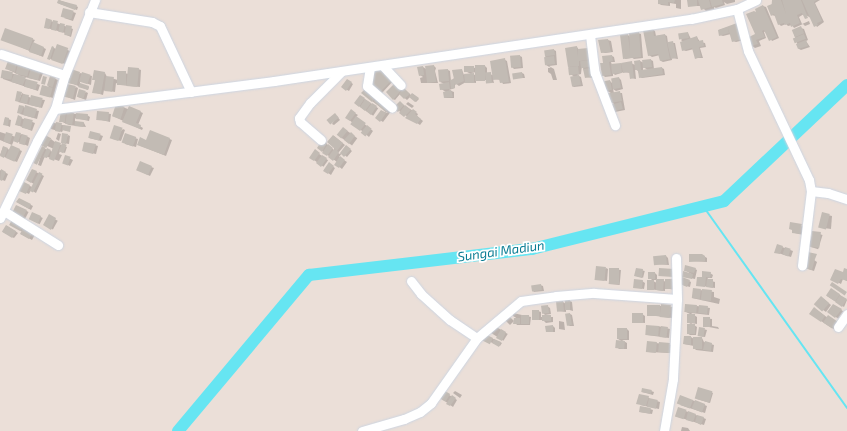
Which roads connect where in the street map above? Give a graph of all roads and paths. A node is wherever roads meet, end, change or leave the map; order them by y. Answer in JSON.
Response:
{"nodes":[{"id":1,"x":95,"y":0,"type":"edge"},
{"id":2,"x":756,"y":0,"type":"edge"},
{"id":3,"x":737,"y":9,"type":"junction"},
{"id":4,"x":89,"y":12,"type":"junction"},
{"id":5,"x":590,"y":34,"type":"junction"},
{"id":6,"x":1,"y":54,"type":"dead end"},
{"id":7,"x":383,"y":66,"type":"junction"},
{"id":8,"x":370,"y":67,"type":"junction"},
{"id":9,"x":342,"y":71,"type":"junction"},
{"id":10,"x":65,"y":75,"type":"junction"},
{"id":11,"x":401,"y":85,"type":"dead end"},
{"id":12,"x":191,"y":92,"type":"junction"},
{"id":13,"x":392,"y":108,"type":"dead end"},
{"id":14,"x":55,"y":109,"type":"junction"},
{"id":15,"x":615,"y":125,"type":"dead end"},
{"id":16,"x":321,"y":140,"type":"dead end"},
{"id":17,"x":811,"y":191,"type":"junction"},
{"id":18,"x":847,"y":199,"type":"edge"},
{"id":19,"x":2,"y":214,"type":"edge"},
{"id":20,"x":58,"y":244,"type":"dead end"},
{"id":21,"x":676,"y":258,"type":"dead end"},
{"id":22,"x":802,"y":264,"type":"dead end"},
{"id":23,"x":411,"y":281,"type":"dead end"},
{"id":24,"x":677,"y":299,"type":"junction"},
{"id":25,"x":847,"y":314,"type":"edge"},
{"id":26,"x":838,"y":327,"type":"dead end"},
{"id":27,"x":478,"y":338,"type":"junction"},
{"id":28,"x":362,"y":431,"type":"edge"},
{"id":29,"x":664,"y":431,"type":"edge"}],
"edges":[{"from":1,"to":4,"type":"street"},
{"from":2,"to":3,"type":"street"},
{"from":3,"to":5,"type":"street"},
{"from":3,"to":17,"type":"street"},
{"from":4,"to":10,"type":"street"},
{"from":4,"to":12,"type":"street"},
{"from":5,"to":7,"type":"street"},
{"from":5,"to":15,"type":"street"},
{"from":6,"to":10,"type":"street"},
{"from":7,"to":8,"type":"street"},
{"from":7,"to":11,"type":"street"},
{"from":8,"to":9,"type":"street"},
{"from":8,"to":13,"type":"street"},
{"from":9,"to":12,"type":"street"},
{"from":9,"to":16,"type":"street"},
{"from":10,"to":14,"type":"street"},
{"from":12,"to":14,"type":"street"},
{"from":14,"to":19,"type":"street"},
{"from":17,"to":18,"type":"street"},
{"from":17,"to":22,"type":"street"},
{"from":19,"to":20,"type":"street"},
{"from":21,"to":24,"type":"street"},
{"from":23,"to":27,"type":"street"},
{"from":24,"to":27,"type":"street"},
{"from":24,"to":29,"type":"street"},
{"from":25,"to":26,"type":"street"},
{"from":27,"to":28,"type":"street"}]}
